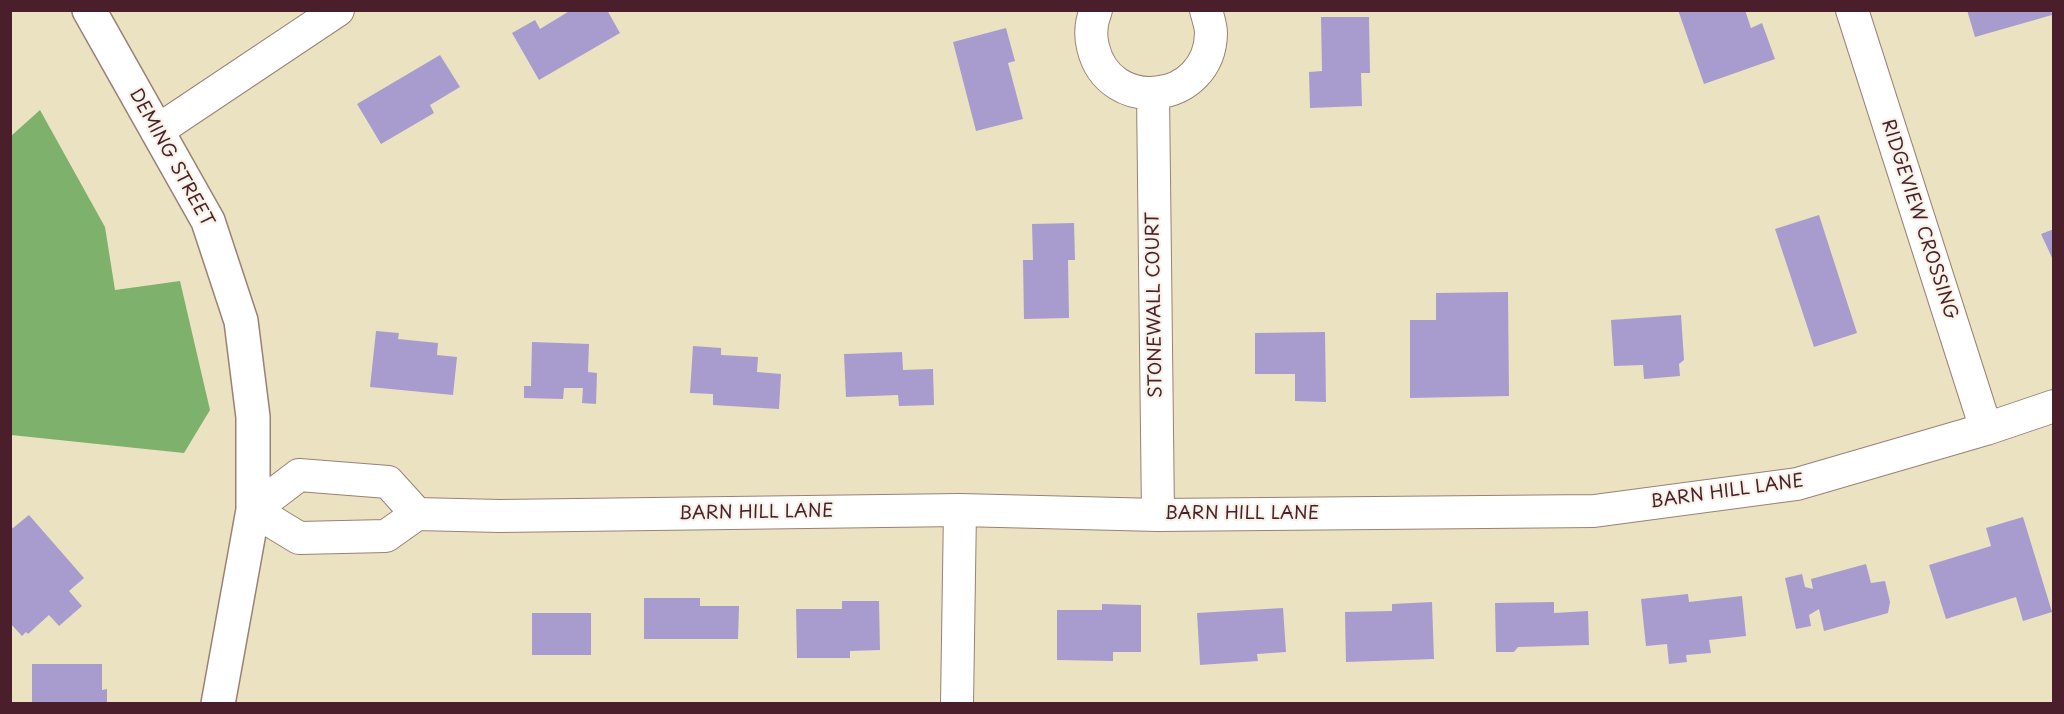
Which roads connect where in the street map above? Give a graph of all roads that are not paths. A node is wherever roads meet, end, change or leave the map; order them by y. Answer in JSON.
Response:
{"nodes":[{"id":1,"x":89,"y":10,"type":"edge"},
{"id":2,"x":338,"y":10,"type":"edge"},
{"id":3,"x":1096,"y":10,"type":"edge"},
{"id":4,"x":1206,"y":10,"type":"edge"},
{"id":5,"x":1852,"y":10,"type":"edge"},
{"id":6,"x":1153,"y":94,"type":"junction"},
{"id":7,"x":157,"y":131,"type":"junction"},
{"id":8,"x":2054,"y":406,"type":"edge"},
{"id":9,"x":1986,"y":429,"type":"junction"},
{"id":10,"x":254,"y":510,"type":"junction"},
{"id":11,"x":960,"y":510,"type":"junction"},
{"id":12,"x":417,"y":513,"type":"junction"},
{"id":13,"x":1158,"y":515,"type":"junction"},
{"id":14,"x":218,"y":704,"type":"edge"},
{"id":15,"x":957,"y":704,"type":"edge"}],
"edges":[{"from":1,"to":7,"type":"street","name":"DEMING STREET"},
{"from":2,"to":7,"type":"street"},
{"from":3,"to":6,"type":"street"},
{"from":4,"to":6,"type":"street"},
{"from":5,"to":9,"type":"street","name":"RIDGEVIEW CROSSING"},
{"from":6,"to":13,"type":"street","name":"STONEWALL COURT"},
{"from":7,"to":10,"type":"street","name":"DEMING STREET"},
{"from":8,"to":9,"type":"street","name":"BARN HILL LANE"},
{"from":9,"to":13,"type":"street","name":"BARN HILL LANE"},
{"from":10,"to":12,"type":"street"},
{"from":10,"to":12,"type":"street"},
{"from":10,"to":14,"type":"street","name":"DEMING STREET"},
{"from":11,"to":12,"type":"street","name":"BARN HILL LANE"},
{"from":11,"to":13,"type":"street","name":"BARN HILL LANE"},
{"from":11,"to":15,"type":"street"}]}
